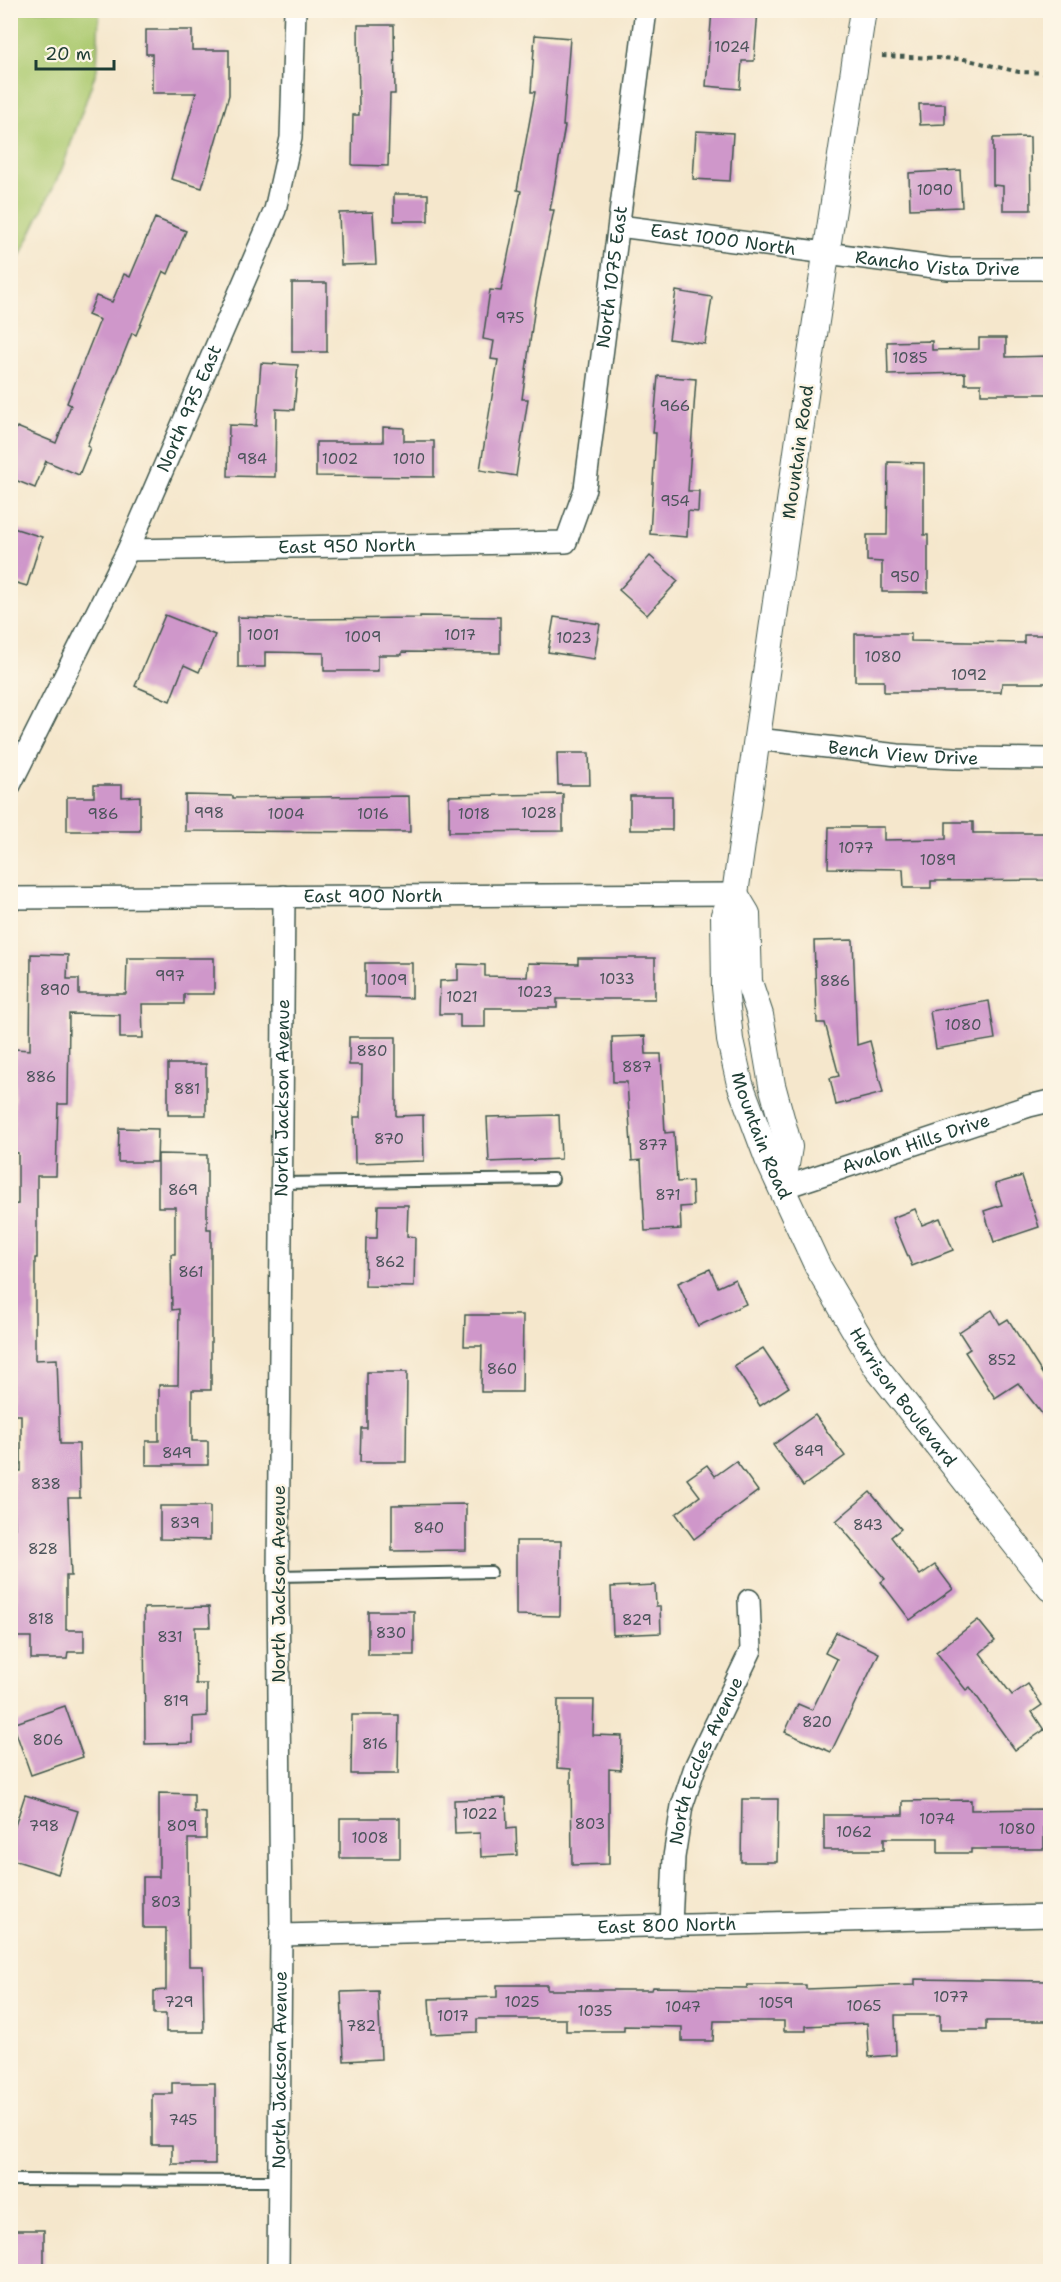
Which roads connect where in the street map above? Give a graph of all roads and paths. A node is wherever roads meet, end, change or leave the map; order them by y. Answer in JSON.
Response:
{"nodes":[{"id":1,"x":294,"y":10,"type":"edge"},
{"id":2,"x":646,"y":10,"type":"edge"},
{"id":3,"x":862,"y":10,"type":"edge"},
{"id":4,"x":856,"y":54,"type":"junction"},
{"id":5,"x":1050,"y":73,"type":"edge"},
{"id":6,"x":619,"y":226,"type":"junction"},
{"id":7,"x":826,"y":254,"type":"junction"},
{"id":8,"x":1050,"y":269,"type":"edge"},
{"id":9,"x":566,"y":542,"type":"joint"},
{"id":10,"x":128,"y":550,"type":"junction"},
{"id":11,"x":757,"y":739,"type":"junction"},
{"id":12,"x":1050,"y":759,"type":"edge"},
{"id":13,"x":10,"y":785,"type":"edge"},
{"id":14,"x":735,"y":894,"type":"junction"},
{"id":15,"x":284,"y":896,"type":"junction"},
{"id":16,"x":10,"y":898,"type":"edge"},
{"id":17,"x":1050,"y":1101,"type":"edge"},
{"id":18,"x":553,"y":1179,"type":"dead end"},
{"id":19,"x":282,"y":1183,"type":"junction"},
{"id":20,"x":783,"y":1188,"type":"junction"},
{"id":21,"x":491,"y":1572,"type":"dead end"},
{"id":22,"x":278,"y":1576,"type":"junction"},
{"id":23,"x":1050,"y":1588,"type":"edge"},
{"id":24,"x":749,"y":1600,"type":"dead end"},
{"id":25,"x":1050,"y":1916,"type":"edge"},
{"id":26,"x":671,"y":1925,"type":"junction"},
{"id":27,"x":281,"y":1935,"type":"junction"},
{"id":28,"x":10,"y":2180,"type":"edge"},
{"id":29,"x":279,"y":2181,"type":"junction"},
{"id":30,"x":279,"y":2271,"type":"edge"}],
"edges":[{"from":1,"to":10,"type":"street","name":"North 975 East"},
{"from":2,"to":6,"type":"street","name":"North 1075 East"},
{"from":3,"to":4,"type":"street","name":"Mountain Road"},
{"from":4,"to":5,"type":"path"},
{"from":4,"to":7,"type":"street","name":"Mountain Road"},
{"from":6,"to":7,"type":"street","name":"East 1000 North"},
{"from":6,"to":9,"type":"street","name":"North 1075 East"},
{"from":7,"to":8,"type":"street","name":"Rancho Vista Drive"},
{"from":7,"to":11,"type":"street","name":"Mountain Road"},
{"from":9,"to":10,"type":"street","name":"East 950 North"},
{"from":10,"to":13,"type":"street","name":"North 975 East"},
{"from":11,"to":12,"type":"street","name":"Bench View Drive"},
{"from":11,"to":14,"type":"street","name":"Mountain Road"},
{"from":14,"to":15,"type":"street","name":"East 900 North"},
{"from":14,"to":20,"type":"street","name":"Mountain Road"},
{"from":14,"to":20,"type":"street","name":"Mountain Road"},
{"from":15,"to":16,"type":"street","name":"East 900 North"},
{"from":15,"to":19,"type":"street","name":"North Jackson Avenue"},
{"from":17,"to":20,"type":"street","name":"Avalon Hills Drive"},
{"from":18,"to":19,"type":"lane"},
{"from":19,"to":22,"type":"street","name":"North Jackson Avenue"},
{"from":20,"to":23,"type":"street","name":"Harrison Boulevard"},
{"from":21,"to":22,"type":"lane"},
{"from":22,"to":27,"type":"street","name":"North Jackson Avenue"},
{"from":24,"to":26,"type":"street","name":"North Eccles Avenue"},
{"from":25,"to":26,"type":"street","name":"East 800 North"},
{"from":26,"to":27,"type":"street","name":"East 800 North"},
{"from":27,"to":29,"type":"street","name":"North Jackson Avenue"},
{"from":28,"to":29,"type":"lane"},
{"from":29,"to":30,"type":"street","name":"North Jackson Avenue"}]}
